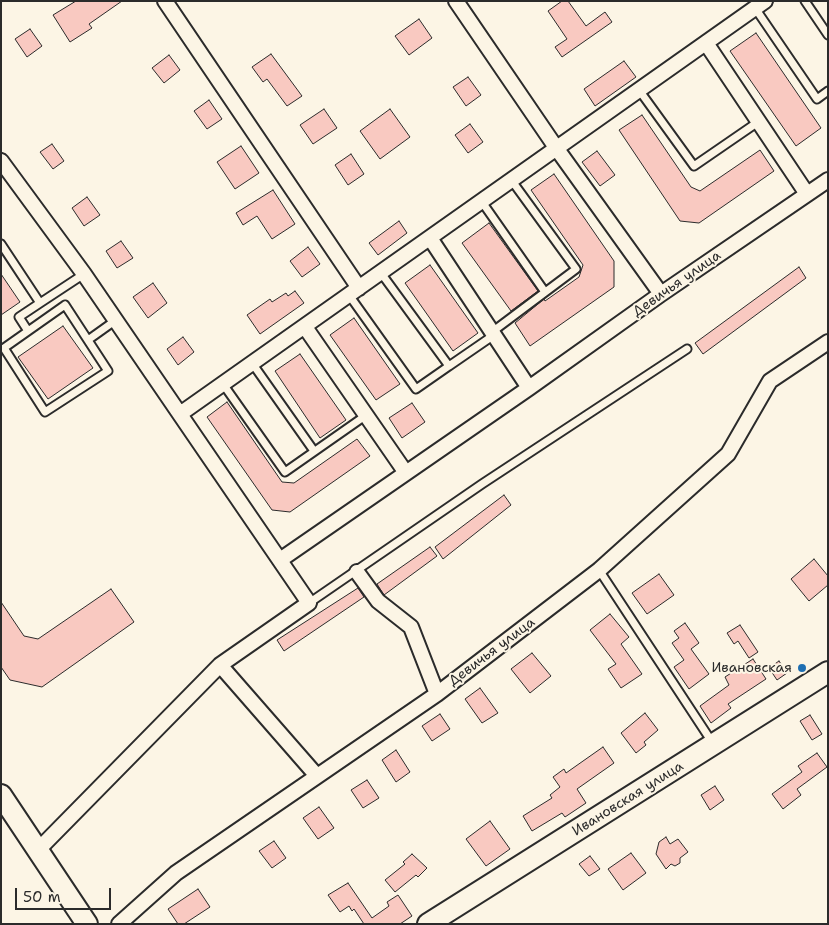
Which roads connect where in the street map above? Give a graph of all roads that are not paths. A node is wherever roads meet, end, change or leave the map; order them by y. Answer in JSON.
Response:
{"nodes":[{"id":1,"x":165,"y":1,"type":"edge"},
{"id":2,"x":456,"y":1,"type":"edge"},
{"id":3,"x":805,"y":1,"type":"edge"},
{"id":4,"x":760,"y":5,"type":"edge"},
{"id":5,"x":828,"y":35,"type":"edge"},
{"id":6,"x":706,"y":43,"type":"junction"},
{"id":7,"x":640,"y":90,"type":"junction"},
{"id":8,"x":828,"y":91,"type":"edge"},
{"id":9,"x":758,"y":122,"type":"junction"},
{"id":10,"x":557,"y":149,"type":"junction"},
{"id":11,"x":1,"y":160,"type":"edge"},
{"id":12,"x":828,"y":180,"type":"edge"},
{"id":13,"x":512,"y":181,"type":"junction"},
{"id":14,"x":807,"y":194,"type":"junction"},
{"id":15,"x":482,"y":202,"type":"junction"},
{"id":16,"x":430,"y":238,"type":"junction"},
{"id":17,"x":1,"y":244,"type":"edge"},
{"id":18,"x":381,"y":273,"type":"junction"},
{"id":19,"x":84,"y":274,"type":"junction"},
{"id":20,"x":354,"y":292,"type":"junction"},
{"id":21,"x":545,"y":292,"type":"junction"},
{"id":22,"x":661,"y":294,"type":"junction"},
{"id":23,"x":40,"y":303,"type":"junction"},
{"id":24,"x":116,"y":320,"type":"junction"},
{"id":25,"x":305,"y":327,"type":"junction"},
{"id":26,"x":28,"y":331,"type":"junction"},
{"id":27,"x":493,"y":333,"type":"junction"},
{"id":28,"x":88,"y":340,"type":"junction"},
{"id":29,"x":828,"y":342,"type":"edge"},
{"id":30,"x":687,"y":349,"type":"dead end"},
{"id":31,"x":252,"y":364,"type":"junction"},
{"id":32,"x":449,"y":366,"type":"junction"},
{"id":33,"x":223,"y":384,"type":"junction"},
{"id":34,"x":529,"y":388,"type":"junction"},
{"id":35,"x":180,"y":414,"type":"junction"},
{"id":36,"x":365,"y":416,"type":"junction"},
{"id":37,"x":314,"y":452,"type":"junction"},
{"id":38,"x":406,"y":474,"type":"junction"},
{"id":39,"x":280,"y":560,"type":"junction"},
{"id":40,"x":599,"y":570,"type":"junction"},
{"id":41,"x":357,"y":572,"type":"junction"},
{"id":42,"x":310,"y":603,"type":"junction"},
{"id":43,"x":220,"y":665,"type":"junction"},
{"id":44,"x":828,"y":672,"type":"edge"},
{"id":45,"x":437,"y":694,"type":"junction"},
{"id":46,"x":714,"y":745,"type":"junction"},
{"id":47,"x":317,"y":776,"type":"junction"},
{"id":48,"x":1,"y":795,"type":"edge"},
{"id":49,"x":39,"y":849,"type":"junction"},
{"id":50,"x":87,"y":924,"type":"edge"},
{"id":51,"x":119,"y":924,"type":"edge"},
{"id":52,"x":428,"y":924,"type":"edge"}],
"edges":[{"from":1,"to":20,"type":"street"},
{"from":2,"to":10,"type":"street"},
{"from":3,"to":5,"type":"lane"},
{"from":4,"to":6,"type":"street"},
{"from":4,"to":8,"type":"lane"},
{"from":6,"to":7,"type":"street"},
{"from":6,"to":9,"type":"street"},
{"from":7,"to":9,"type":"lane"},
{"from":7,"to":10,"type":"street"},
{"from":9,"to":14,"type":"street"},
{"from":10,"to":13,"type":"street"},
{"from":10,"to":22,"type":"street"},
{"from":11,"to":19,"type":"street"},
{"from":12,"to":14,"type":"street","name":"Девичья улица"},
{"from":13,"to":15,"type":"street"},
{"from":13,"to":21,"type":"lane"},
{"from":14,"to":22,"type":"street","name":"Девичья улица"},
{"from":15,"to":16,"type":"street"},
{"from":15,"to":21,"type":"lane"},
{"from":16,"to":18,"type":"street"},
{"from":16,"to":27,"type":"street"},
{"from":17,"to":23,"type":"lane"},
{"from":18,"to":20,"type":"street"},
{"from":18,"to":32,"type":"lane"},
{"from":19,"to":23,"type":"lane"},
{"from":19,"to":24,"type":"street"},
{"from":20,"to":25,"type":"street"},
{"from":20,"to":32,"type":"lane"},
{"from":21,"to":27,"type":"lane"},
{"from":22,"to":34,"type":"street","name":"Девичья улица"},
{"from":23,"to":26,"type":"lane"},
{"from":24,"to":28,"type":"lane"},
{"from":24,"to":35,"type":"street"},
{"from":25,"to":31,"type":"street"},
{"from":25,"to":36,"type":"street"},
{"from":26,"to":28,"type":"lane"},
{"from":26,"to":28,"type":"lane"},
{"from":27,"to":32,"type":"lane"},
{"from":27,"to":34,"type":"street"},
{"from":29,"to":40,"type":"street","name":"Девичья улица"},
{"from":30,"to":41,"type":"lane"},
{"from":31,"to":33,"type":"street"},
{"from":31,"to":37,"type":"lane"},
{"from":33,"to":35,"type":"street"},
{"from":33,"to":37,"type":"lane"},
{"from":34,"to":38,"type":"street","name":"Девичья улица"},
{"from":35,"to":39,"type":"street"},
{"from":36,"to":37,"type":"lane"},
{"from":36,"to":38,"type":"street"},
{"from":38,"to":39,"type":"street","name":"Девичья улица"},
{"from":39,"to":42,"type":"street"},
{"from":40,"to":45,"type":"street","name":"Девичья улица"},
{"from":40,"to":46,"type":"lane"},
{"from":41,"to":42,"type":"lane"},
{"from":41,"to":45,"type":"street"},
{"from":42,"to":43,"type":"street"},
{"from":43,"to":47,"type":"street"},
{"from":43,"to":49,"type":"street"},
{"from":44,"to":46,"type":"main road","name":"Ивановская улица"},
{"from":45,"to":47,"type":"street","name":"Девичья улица"},
{"from":46,"to":52,"type":"main road","name":"Ивановская улица"},
{"from":47,"to":51,"type":"street","name":"Девичья улица"},
{"from":48,"to":49,"type":"main road"},
{"from":49,"to":50,"type":"main road"}]}
